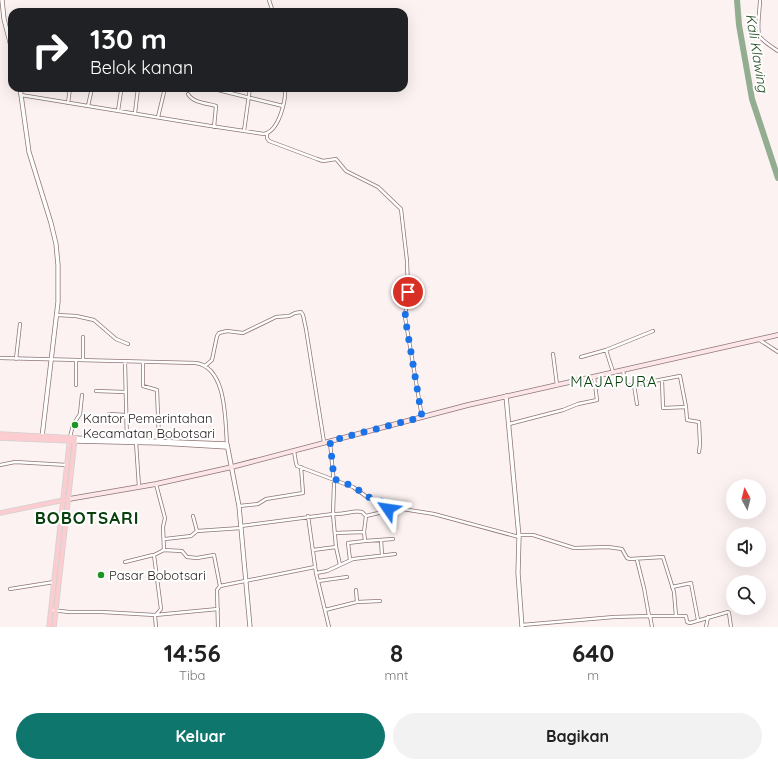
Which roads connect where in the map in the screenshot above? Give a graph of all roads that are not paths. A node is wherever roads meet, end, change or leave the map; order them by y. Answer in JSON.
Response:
{"nodes":[{"id":1,"x":2,"y":0,"type":"edge"},
{"id":2,"x":760,"y":0,"type":"edge"},
{"id":3,"x":8,"y":35,"type":"edge"},
{"id":4,"x":778,"y":51,"type":"edge"},
{"id":5,"x":21,"y":92,"type":"edge"},
{"id":6,"x":69,"y":92,"type":"edge"},
{"id":7,"x":91,"y":92,"type":"edge"},
{"id":8,"x":120,"y":92,"type":"edge"},
{"id":9,"x":138,"y":92,"type":"edge"},
{"id":10,"x":163,"y":92,"type":"edge"},
{"id":11,"x":226,"y":92,"type":"edge"},
{"id":12,"x":250,"y":92,"type":"edge"},
{"id":13,"x":285,"y":92,"type":"edge"},
{"id":14,"x":188,"y":94,"type":"dead end"},
{"id":15,"x":21,"y":95,"type":"junction"},
{"id":16,"x":249,"y":98,"type":"junction"},
{"id":17,"x":68,"y":103,"type":"junction"},
{"id":18,"x":88,"y":106,"type":"junction"},
{"id":19,"x":283,"y":106,"type":"junction"},
{"id":20,"x":118,"y":111,"type":"junction"},
{"id":21,"x":135,"y":113,"type":"junction"},
{"id":22,"x":158,"y":118,"type":"junction"},
{"id":23,"x":214,"y":127,"type":"junction"},
{"id":24,"x":244,"y":130,"type":"junction"},
{"id":25,"x":266,"y":134,"type":"junction"},
{"id":26,"x":56,"y":315,"type":"junction"},
{"id":27,"x":20,"y":324,"type":"dead end"},
{"id":28,"x":653,"y":331,"type":"dead end"},
{"id":29,"x":778,"y":335,"type":"edge"},
{"id":30,"x":83,"y":337,"type":"dead end"},
{"id":31,"x":758,"y":339,"type":"junction"},
{"id":32,"x":128,"y":344,"type":"dead end"},
{"id":33,"x":606,"y":350,"type":"junction"},
{"id":34,"x":778,"y":352,"type":"edge"},
{"id":35,"x":553,"y":354,"type":"dead end"},
{"id":36,"x":582,"y":357,"type":"dead end"},
{"id":37,"x":0,"y":358,"type":"edge"},
{"id":38,"x":16,"y":359,"type":"junction"},
{"id":39,"x":52,"y":359,"type":"junction"},
{"id":40,"x":76,"y":360,"type":"junction"},
{"id":41,"x":82,"y":360,"type":"junction"},
{"id":42,"x":125,"y":362,"type":"junction"},
{"id":43,"x":143,"y":362,"type":"junction"},
{"id":44,"x":205,"y":366,"type":"junction"},
{"id":45,"x":623,"y":370,"type":"junction"},
{"id":46,"x":613,"y":372,"type":"junction"},
{"id":47,"x":594,"y":377,"type":"junction"},
{"id":48,"x":662,"y":380,"type":"junction"},
{"id":49,"x":76,"y":385,"type":"dead end"},
{"id":50,"x":557,"y":385,"type":"junction"},
{"id":51,"x":634,"y":385,"type":"junction"},
{"id":52,"x":96,"y":391,"type":"dead end"},
{"id":53,"x":125,"y":392,"type":"junction"},
{"id":54,"x":82,"y":395,"type":"dead end"},
{"id":55,"x":506,"y":396,"type":"junction"},
{"id":56,"x":637,"y":404,"type":"dead end"},
{"id":57,"x":686,"y":407,"type":"junction"},
{"id":58,"x":109,"y":414,"type":"dead end"},
{"id":59,"x":126,"y":415,"type":"junction"},
{"id":60,"x":422,"y":417,"type":"junction"},
{"id":61,"x":509,"y":424,"type":"junction"},
{"id":62,"x":0,"y":434,"type":"edge"},
{"id":63,"x":0,"y":438,"type":"edge"},
{"id":64,"x":42,"y":438,"type":"junction"},
{"id":65,"x":72,"y":439,"type":"junction"},
{"id":66,"x":159,"y":440,"type":"junction"},
{"id":67,"x":127,"y":441,"type":"junction"},
{"id":68,"x":330,"y":441,"type":"junction"},
{"id":69,"x":136,"y":442,"type":"junction"},
{"id":70,"x":324,"y":443,"type":"junction"},
{"id":71,"x":227,"y":445,"type":"junction"},
{"id":72,"x":294,"y":451,"type":"junction"},
{"id":73,"x":699,"y":452,"type":"dead end"},
{"id":74,"x":0,"y":465,"type":"edge"},
{"id":75,"x":67,"y":465,"type":"junction"},
{"id":76,"x":232,"y":467,"type":"junction"},
{"id":77,"x":301,"y":467,"type":"junction"},
{"id":78,"x":334,"y":479,"type":"junction"},
{"id":79,"x":156,"y":484,"type":"junction"},
{"id":80,"x":139,"y":487,"type":"junction"},
{"id":81,"x":69,"y":499,"type":"junction"},
{"id":82,"x":63,"y":500,"type":"junction"},
{"id":83,"x":238,"y":506,"type":"junction"},
{"id":84,"x":389,"y":506,"type":"junction"},
{"id":85,"x":0,"y":513,"type":"edge"},
{"id":86,"x":333,"y":514,"type":"junction"},
{"id":87,"x":193,"y":516,"type":"dead end"},
{"id":88,"x":308,"y":516,"type":"junction"},
{"id":89,"x":366,"y":516,"type":"junction"},
{"id":90,"x":241,"y":527,"type":"junction"},
{"id":91,"x":197,"y":531,"type":"junction"},
{"id":92,"x":364,"y":532,"type":"junction"},
{"id":93,"x":335,"y":533,"type":"junction"},
{"id":94,"x":519,"y":536,"type":"junction"},
{"id":95,"x":164,"y":539,"type":"junction"},
{"id":96,"x":381,"y":540,"type":"junction"},
{"id":97,"x":393,"y":540,"type":"dead end"},
{"id":98,"x":365,"y":541,"type":"junction"},
{"id":99,"x":336,"y":547,"type":"junction"},
{"id":100,"x":163,"y":550,"type":"junction"},
{"id":101,"x":313,"y":550,"type":"junction"},
{"id":102,"x":395,"y":554,"type":"dead end"},
{"id":103,"x":154,"y":555,"type":"junction"},
{"id":104,"x":382,"y":555,"type":"junction"},
{"id":105,"x":350,"y":560,"type":"junction"},
{"id":106,"x":637,"y":560,"type":"junction"},
{"id":107,"x":125,"y":562,"type":"dead end"},
{"id":108,"x":340,"y":565,"type":"junction"},
{"id":109,"x":315,"y":567,"type":"junction"},
{"id":110,"x":316,"y":573,"type":"junction"},
{"id":111,"x":347,"y":577,"type":"dead end"},
{"id":112,"x":318,"y":581,"type":"junction"},
{"id":113,"x":54,"y":582,"type":"junction"},
{"id":114,"x":246,"y":582,"type":"junction"},
{"id":115,"x":220,"y":586,"type":"junction"},
{"id":116,"x":672,"y":587,"type":"junction"},
{"id":117,"x":10,"y":589,"type":"dead end"},
{"id":118,"x":356,"y":590,"type":"dead end"},
{"id":119,"x":380,"y":601,"type":"dead end"},
{"id":120,"x":357,"y":602,"type":"junction"},
{"id":121,"x":218,"y":609,"type":"junction"},
{"id":122,"x":54,"y":610,"type":"junction"},
{"id":123,"x":325,"y":610,"type":"junction"},
{"id":124,"x":155,"y":615,"type":"junction"},
{"id":125,"x":649,"y":616,"type":"junction"},
{"id":126,"x":676,"y":616,"type":"junction"},
{"id":127,"x":708,"y":617,"type":"junction"},
{"id":128,"x":698,"y":620,"type":"junction"},
{"id":129,"x":546,"y":623,"type":"junction"},
{"id":130,"x":522,"y":626,"type":"edge"},
{"id":131,"x":49,"y":627,"type":"edge"},
{"id":132,"x":54,"y":627,"type":"edge"},
{"id":133,"x":156,"y":627,"type":"edge"},
{"id":134,"x":218,"y":627,"type":"edge"},
{"id":135,"x":250,"y":627,"type":"edge"},
{"id":136,"x":329,"y":627,"type":"edge"},
{"id":137,"x":546,"y":627,"type":"edge"},
{"id":138,"x":652,"y":627,"type":"edge"},
{"id":139,"x":706,"y":627,"type":"edge"},
{"id":140,"x":731,"y":627,"type":"edge"}],
"edges":[{"from":1,"to":3,"type":"street"},
{"from":2,"to":4,"type":"street"},
{"from":5,"to":15,"type":"street"},
{"from":6,"to":17,"type":"street"},
{"from":7,"to":18,"type":"street"},
{"from":8,"to":20,"type":"street"},
{"from":9,"to":21,"type":"street"},
{"from":10,"to":22,"type":"street"},
{"from":11,"to":16,"type":"street"},
{"from":12,"to":16,"type":"street"},
{"from":13,"to":19,"type":"street"},
{"from":14,"to":23,"type":"street"},
{"from":15,"to":17,"type":"street"},
{"from":15,"to":26,"type":"street"},
{"from":16,"to":19,"type":"street"},
{"from":16,"to":24,"type":"street"},
{"from":17,"to":18,"type":"street"},
{"from":18,"to":20,"type":"street"},
{"from":19,"to":25,"type":"street"},
{"from":20,"to":21,"type":"street"},
{"from":21,"to":22,"type":"street"},
{"from":22,"to":23,"type":"street"},
{"from":23,"to":24,"type":"street"},
{"from":24,"to":25,"type":"street"},
{"from":25,"to":60,"type":"street"},
{"from":26,"to":32,"type":"street"},
{"from":26,"to":39,"type":"street"},
{"from":27,"to":38,"type":"street"},
{"from":28,"to":33,"type":"street"},
{"from":29,"to":31,"type":"main road"},
{"from":30,"to":41,"type":"street"},
{"from":31,"to":34,"type":"street"},
{"from":31,"to":45,"type":"main road"},
{"from":33,"to":36,"type":"street"},
{"from":33,"to":46,"type":"street"},
{"from":35,"to":50,"type":"street"},
{"from":37,"to":38,"type":"street"},
{"from":38,"to":39,"type":"street"},
{"from":39,"to":40,"type":"street"},
{"from":39,"to":64,"type":"street"},
{"from":40,"to":41,"type":"street"},
{"from":40,"to":49,"type":"street"},
{"from":41,"to":42,"type":"street"},
{"from":42,"to":43,"type":"street"},
{"from":42,"to":53,"type":"street"},
{"from":43,"to":44,"type":"street"},
{"from":43,"to":66,"type":"street"},
{"from":44,"to":70,"type":"street"},
{"from":44,"to":71,"type":"street"},
{"from":45,"to":46,"type":"main road"},
{"from":45,"to":51,"type":"street"},
{"from":46,"to":47,"type":"main road"},
{"from":47,"to":50,"type":"main road"},
{"from":47,"to":61,"type":"street"},
{"from":48,"to":51,"type":"street"},
{"from":48,"to":57,"type":"street"},
{"from":48,"to":57,"type":"street"},
{"from":50,"to":55,"type":"main road"},
{"from":51,"to":56,"type":"street"},
{"from":52,"to":53,"type":"street"},
{"from":53,"to":59,"type":"street"},
{"from":54,"to":65,"type":"street"},
{"from":55,"to":60,"type":"main road"},
{"from":55,"to":61,"type":"street"},
{"from":57,"to":73,"type":"street"},
{"from":58,"to":59,"type":"street"},
{"from":59,"to":67,"type":"street"},
{"from":60,"to":68,"type":"main road"},
{"from":61,"to":94,"type":"street"},
{"from":62,"to":64,"type":"main road"},
{"from":63,"to":64,"type":"main road"},
{"from":64,"to":65,"type":"main road"},
{"from":65,"to":67,"type":"street"},
{"from":65,"to":75,"type":"main road"},
{"from":65,"to":81,"type":"main road"},
{"from":66,"to":67,"type":"street"},
{"from":66,"to":71,"type":"street"},
{"from":67,"to":69,"type":"street"},
{"from":68,"to":70,"type":"main road"},
{"from":68,"to":78,"type":"street"},
{"from":69,"to":71,"type":"street"},
{"from":69,"to":80,"type":"street"},
{"from":70,"to":72,"type":"main road"},
{"from":71,"to":76,"type":"street"},
{"from":72,"to":76,"type":"main road"},
{"from":72,"to":77,"type":"street"},
{"from":74,"to":75,"type":"street"},
{"from":75,"to":82,"type":"main road"},
{"from":76,"to":79,"type":"main road"},
{"from":76,"to":83,"type":"street"},
{"from":77,"to":78,"type":"street"},
{"from":77,"to":83,"type":"street"},
{"from":78,"to":84,"type":"street"},
{"from":78,"to":86,"type":"street"},
{"from":79,"to":80,"type":"main road"},
{"from":79,"to":95,"type":"street"},
{"from":80,"to":81,"type":"main road"},
{"from":81,"to":82,"type":"main road"},
{"from":81,"to":122,"type":"main road"},
{"from":82,"to":85,"type":"main road"},
{"from":82,"to":113,"type":"main road"},
{"from":83,"to":90,"type":"street"},
{"from":84,"to":89,"type":"street"},
{"from":84,"to":94,"type":"street"},
{"from":86,"to":88,"type":"street"},
{"from":86,"to":89,"type":"street"},
{"from":86,"to":93,"type":"street"},
{"from":87,"to":91,"type":"street"},
{"from":88,"to":90,"type":"street"},
{"from":88,"to":101,"type":"street"},
{"from":89,"to":92,"type":"street"},
{"from":90,"to":91,"type":"street"},
{"from":90,"to":114,"type":"street"},
{"from":91,"to":95,"type":"street"},
{"from":92,"to":93,"type":"street"},
{"from":92,"to":98,"type":"street"},
{"from":93,"to":99,"type":"street"},
{"from":94,"to":106,"type":"street"},
{"from":94,"to":130,"type":"street"},
{"from":95,"to":100,"type":"street"},
{"from":96,"to":97,"type":"street"},
{"from":96,"to":98,"type":"street"},
{"from":96,"to":104,"type":"street"},
{"from":98,"to":105,"type":"street"},
{"from":99,"to":101,"type":"street"},
{"from":99,"to":108,"type":"street"},
{"from":100,"to":103,"type":"street"},
{"from":100,"to":115,"type":"street"},
{"from":101,"to":109,"type":"street"},
{"from":102,"to":104,"type":"street"},
{"from":103,"to":107,"type":"street"},
{"from":103,"to":124,"type":"street"},
{"from":104,"to":105,"type":"street"},
{"from":105,"to":108,"type":"street"},
{"from":106,"to":116,"type":"street"},
{"from":106,"to":125,"type":"street"},
{"from":108,"to":110,"type":"street"},
{"from":109,"to":110,"type":"street"},
{"from":109,"to":114,"type":"street"},
{"from":110,"to":112,"type":"street"},
{"from":111,"to":112,"type":"street"},
{"from":112,"to":123,"type":"street"},
{"from":113,"to":117,"type":"street"},
{"from":113,"to":122,"type":"main road"},
{"from":114,"to":115,"type":"street"},
{"from":114,"to":135,"type":"street"},
{"from":115,"to":121,"type":"street"},
{"from":116,"to":126,"type":"street"},
{"from":116,"to":128,"type":"street"},
{"from":118,"to":120,"type":"street"},
{"from":119,"to":120,"type":"street"},
{"from":120,"to":123,"type":"street"},
{"from":121,"to":124,"type":"street"},
{"from":121,"to":134,"type":"street"},
{"from":122,"to":124,"type":"street"},
{"from":122,"to":131,"type":"main road"},
{"from":122,"to":132,"type":"main road"},
{"from":123,"to":136,"type":"street"},
{"from":124,"to":133,"type":"street"},
{"from":125,"to":126,"type":"street"},
{"from":125,"to":129,"type":"street"},
{"from":125,"to":138,"type":"street"},
{"from":126,"to":128,"type":"street"},
{"from":127,"to":128,"type":"street"},
{"from":127,"to":139,"type":"street"},
{"from":127,"to":140,"type":"street"},
{"from":129,"to":130,"type":"street"},
{"from":129,"to":137,"type":"street"}]}
